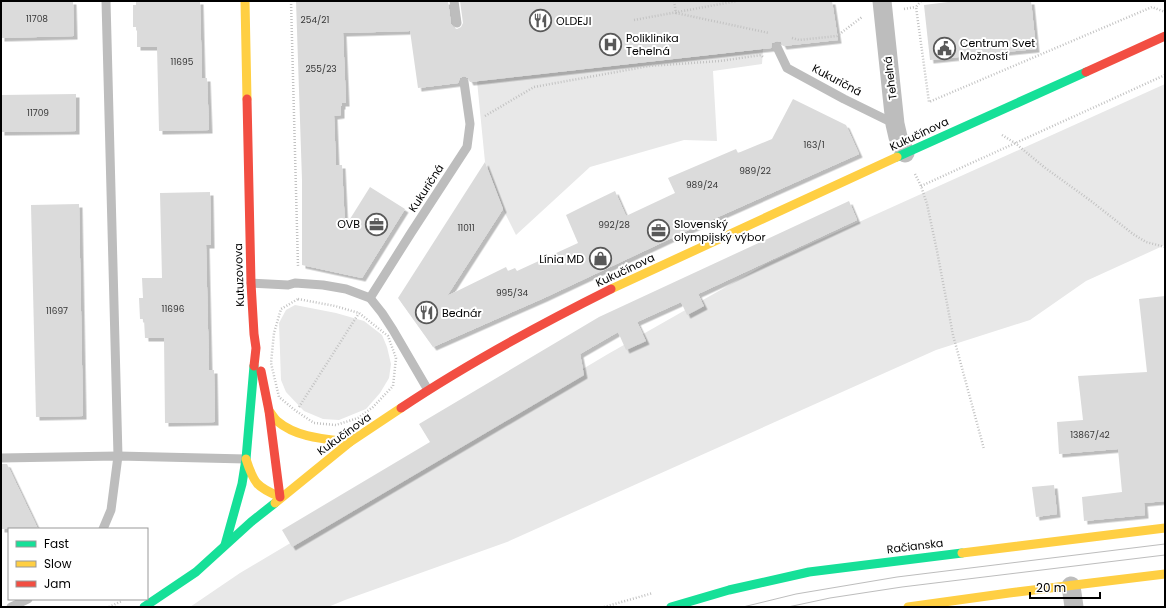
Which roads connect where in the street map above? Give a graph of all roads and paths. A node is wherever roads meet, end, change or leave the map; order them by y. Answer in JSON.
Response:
{"nodes":[{"id":1,"x":106,"y":1,"type":"edge"},
{"id":2,"x":245,"y":1,"type":"edge"},
{"id":3,"x":290,"y":1,"type":"edge"},
{"id":4,"x":454,"y":1,"type":"edge"},
{"id":5,"x":674,"y":1,"type":"edge"},
{"id":6,"x":737,"y":1,"type":"edge"},
{"id":7,"x":921,"y":1,"type":"edge"},
{"id":8,"x":886,"y":5,"type":"edge"},
{"id":9,"x":676,"y":13,"type":"junction"},
{"id":10,"x":1165,"y":13,"type":"edge"},
{"id":11,"x":634,"y":20,"type":"dead end"},
{"id":12,"x":457,"y":23,"type":"dead end"},
{"id":13,"x":776,"y":34,"type":"dead end"},
{"id":14,"x":837,"y":36,"type":"dead end"},
{"id":15,"x":1165,"y":36,"type":"edge"},
{"id":16,"x":791,"y":38,"type":"dead end"},
{"id":17,"x":777,"y":47,"type":"dead end"},
{"id":18,"x":787,"y":68,"type":"junction"},
{"id":19,"x":1165,"y":75,"type":"edge"},
{"id":20,"x":464,"y":82,"type":"dead end"},
{"id":21,"x":987,"y":116,"type":"junction"},
{"id":22,"x":470,"y":124,"type":"junction"},
{"id":23,"x":895,"y":124,"type":"junction"},
{"id":24,"x":1014,"y":143,"type":"junction"},
{"id":25,"x":905,"y":154,"type":"junction"},
{"id":26,"x":921,"y":186,"type":"junction"},
{"id":27,"x":1165,"y":248,"type":"edge"},
{"id":28,"x":298,"y":266,"type":"dead end"},
{"id":29,"x":250,"y":283,"type":"junction"},
{"id":30,"x":370,"y":298,"type":"junction"},
{"id":31,"x":359,"y":313,"type":"junction"},
{"id":32,"x":256,"y":348,"type":"junction"},
{"id":33,"x":428,"y":390,"type":"junction"},
{"id":34,"x":269,"y":411,"type":"junction"},
{"id":35,"x":296,"y":411,"type":"junction"},
{"id":36,"x":350,"y":442,"type":"junction"},
{"id":37,"x":984,"y":449,"type":"dead end"},
{"id":38,"x":118,"y":456,"type":"junction"},
{"id":39,"x":1,"y":458,"type":"edge"},
{"id":40,"x":246,"y":459,"type":"junction"},
{"id":41,"x":280,"y":497,"type":"junction"},
{"id":42,"x":103,"y":528,"type":"edge"},
{"id":43,"x":1165,"y":528,"type":"edge"},
{"id":44,"x":225,"y":544,"type":"junction"},
{"id":45,"x":1165,"y":574,"type":"edge"},
{"id":46,"x":1071,"y":586,"type":"junction"},
{"id":47,"x":26,"y":600,"type":"edge"},
{"id":48,"x":125,"y":600,"type":"edge"},
{"id":49,"x":11,"y":607,"type":"edge"},
{"id":50,"x":109,"y":607,"type":"edge"},
{"id":51,"x":144,"y":607,"type":"edge"},
{"id":52,"x":671,"y":607,"type":"edge"},
{"id":53,"x":908,"y":607,"type":"edge"},
{"id":54,"x":1074,"y":607,"type":"edge"}],
"edges":[{"from":1,"to":38,"type":"lane"},
{"from":2,"to":29,"type":"street","name":"Kutuzovova"},
{"from":3,"to":28,"type":"path"},
{"from":4,"to":12,"type":"lane"},
{"from":5,"to":9,"type":"path"},
{"from":6,"to":9,"type":"path"},
{"from":7,"to":10,"type":"path"},
{"from":8,"to":23,"type":"street","name":"Tehelná"},
{"from":9,"to":11,"type":"path"},
{"from":9,"to":13,"type":"path"},
{"from":14,"to":16,"type":"path"},
{"from":15,"to":21,"type":"street","name":"Kukučínova"},
{"from":17,"to":18,"type":"lane"},
{"from":18,"to":22,"type":"path"},
{"from":18,"to":23,"type":"lane","name":"Kukuričná"},
{"from":19,"to":24,"type":"path"},
{"from":20,"to":22,"type":"lane","name":"Kukuričná"},
{"from":21,"to":24,"type":"path"},
{"from":21,"to":25,"type":"street","name":"Kukučínova"},
{"from":22,"to":30,"type":"lane","name":"Kukuričná"},
{"from":23,"to":25,"type":"street","name":"Tehelná"},
{"from":24,"to":26,"type":"path"},
{"from":24,"to":27,"type":"path"},
{"from":25,"to":26,"type":"path"},
{"from":25,"to":33,"type":"street","name":"Kukučínova"},
{"from":26,"to":37,"type":"path"},
{"from":29,"to":30,"type":"lane"},
{"from":29,"to":32,"type":"street","name":"Kutuzovova"},
{"from":30,"to":33,"type":"lane"},
{"from":31,"to":35,"type":"path"},
{"from":31,"to":35,"type":"path"},
{"from":31,"to":35,"type":"path"},
{"from":32,"to":34,"type":"street"},
{"from":32,"to":40,"type":"street","name":"Kutuzovova"},
{"from":33,"to":36,"type":"street","name":"Kukučínova"},
{"from":34,"to":36,"type":"street"},
{"from":34,"to":41,"type":"street"},
{"from":36,"to":41,"type":"street","name":"Kukučínova"},
{"from":38,"to":39,"type":"lane"},
{"from":38,"to":40,"type":"lane"},
{"from":38,"to":42,"type":"lane"},
{"from":40,"to":41,"type":"street"},
{"from":40,"to":44,"type":"street","name":"Kutuzovova"},
{"from":41,"to":44,"type":"street","name":"Kukučínova"},
{"from":43,"to":52,"type":"street","name":"Račianska"},
{"from":44,"to":51,"type":"street","name":"Kukučínova"},
{"from":45,"to":46,"type":"street"},
{"from":46,"to":53,"type":"street"},
{"from":46,"to":54,"type":"street"},
{"from":47,"to":49,"type":"lane"},
{"from":48,"to":50,"type":"path"}]}
